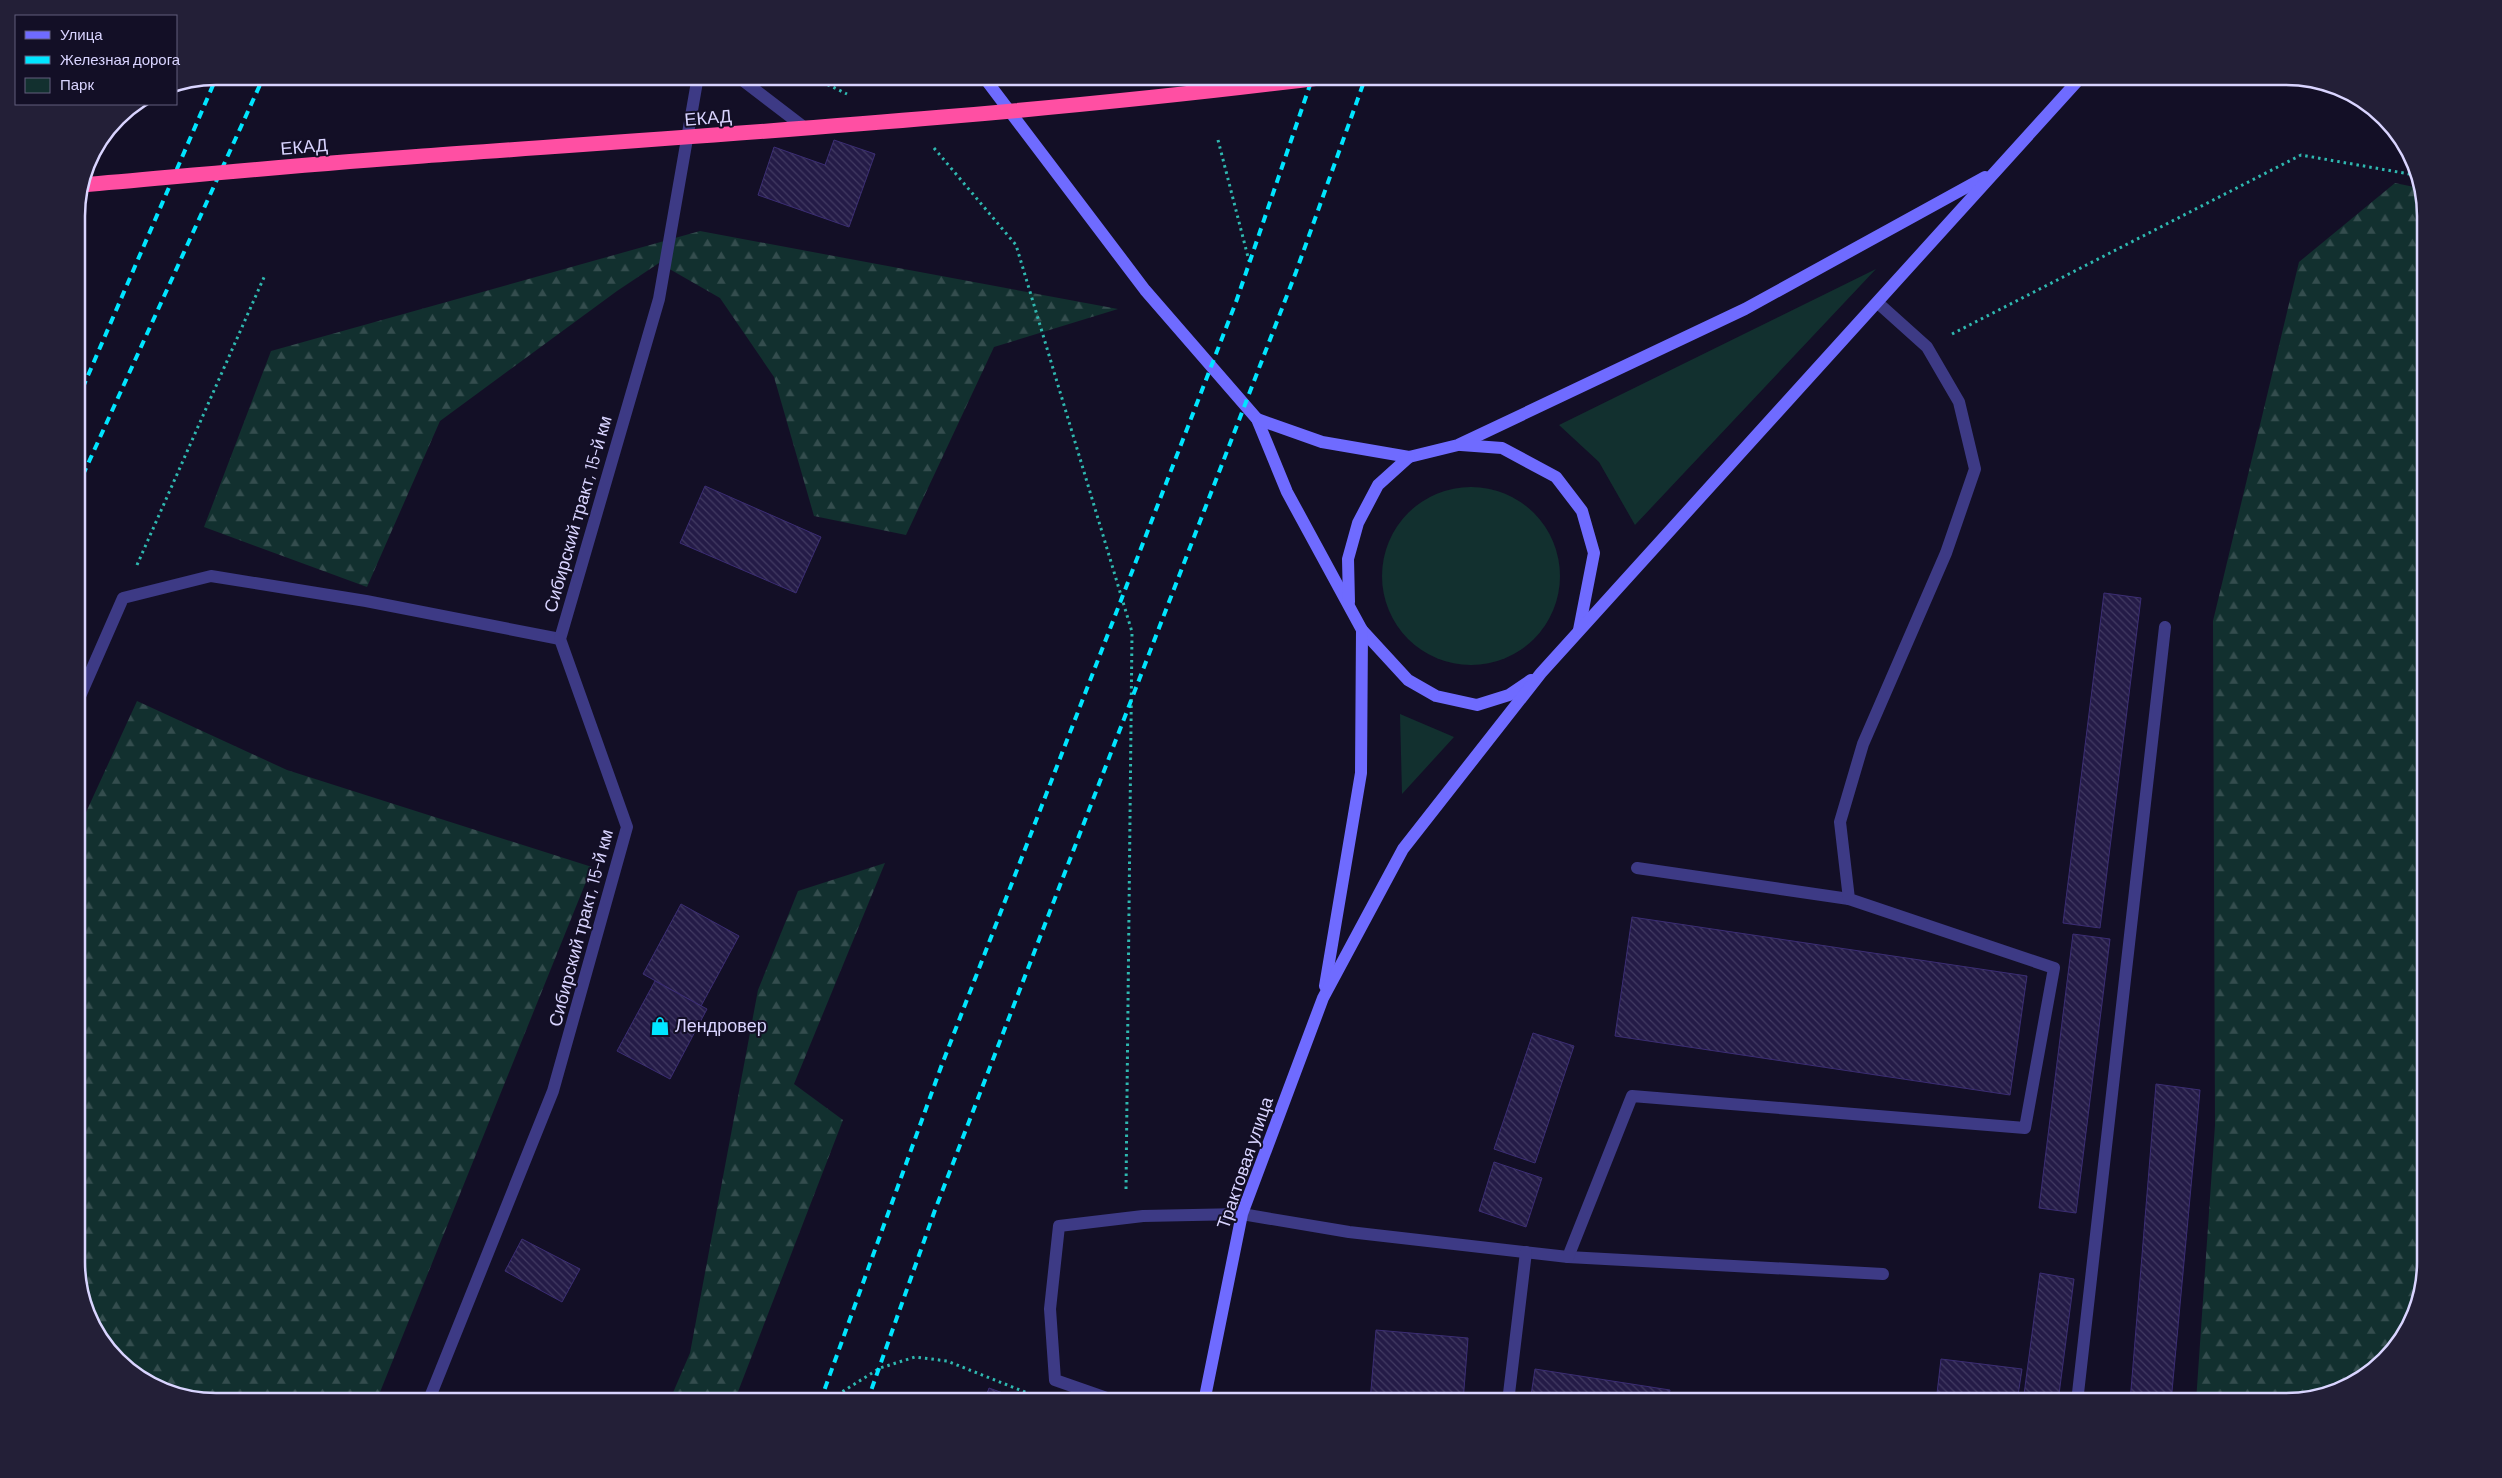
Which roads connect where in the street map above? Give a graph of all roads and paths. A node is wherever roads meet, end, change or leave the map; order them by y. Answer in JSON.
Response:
{"nodes":[{"id":1,"x":696,"y":85,"type":"edge"},
{"id":2,"x":749,"y":85,"type":"edge"},
{"id":3,"x":829,"y":85,"type":"edge"},
{"id":4,"x":990,"y":85,"type":"edge"},
{"id":5,"x":1266,"y":85,"type":"edge"},
{"id":6,"x":2074,"y":85,"type":"edge"},
{"id":7,"x":854,"y":97,"type":"dead end"},
{"id":8,"x":804,"y":128,"type":"dead end"},
{"id":9,"x":1218,"y":140,"type":"dead end"},
{"id":10,"x":928,"y":142,"type":"dead end"},
{"id":11,"x":1991,"y":174,"type":"junction"},
{"id":12,"x":2410,"y":174,"type":"edge"},
{"id":13,"x":89,"y":184,"type":"edge"},
{"id":14,"x":1249,"y":262,"type":"dead end"},
{"id":15,"x":265,"y":275,"type":"dead end"},
{"id":16,"x":1878,"y":303,"type":"junction"},
{"id":17,"x":1928,"y":347,"type":"junction"},
{"id":18,"x":1257,"y":420,"type":"junction"},
{"id":19,"x":1458,"y":445,"type":"junction"},
{"id":20,"x":1409,"y":457,"type":"junction"},
{"id":21,"x":123,"y":598,"type":"junction"},
{"id":22,"x":1350,"y":605,"type":"junction"},
{"id":23,"x":2165,"y":627,"type":"dead end"},
{"id":24,"x":1362,"y":630,"type":"junction"},
{"id":25,"x":1579,"y":632,"type":"junction"},
{"id":26,"x":560,"y":639,"type":"junction"},
{"id":27,"x":1541,"y":672,"type":"junction"},
{"id":28,"x":85,"y":684,"type":"edge"},
{"id":29,"x":1637,"y":868,"type":"dead end"},
{"id":30,"x":1849,"y":900,"type":"junction"},
{"id":31,"x":1323,"y":998,"type":"junction"},
{"id":32,"x":1242,"y":1214,"type":"junction"},
{"id":33,"x":1126,"y":1218,"type":"junction"},
{"id":34,"x":1526,"y":1252,"type":"junction"},
{"id":35,"x":1568,"y":1257,"type":"junction"},
{"id":36,"x":1883,"y":1274,"type":"dead end"},
{"id":37,"x":432,"y":1393,"type":"edge"},
{"id":38,"x":840,"y":1393,"type":"edge"},
{"id":39,"x":1027,"y":1393,"type":"edge"},
{"id":40,"x":1092,"y":1393,"type":"edge"},
{"id":41,"x":1206,"y":1393,"type":"edge"},
{"id":42,"x":1509,"y":1393,"type":"edge"},
{"id":43,"x":2077,"y":1393,"type":"edge"}],
"edges":[{"from":1,"to":26,"type":"street","name":"Сибирский тракт, 15-й км"},
{"from":2,"to":8,"type":"street"},
{"from":3,"to":7,"type":"path"},
{"from":4,"to":18,"type":"main road"},
{"from":5,"to":13,"type":"highway","name":"ЕКАД","bridge":true},
{"from":6,"to":11,"type":"main road"},
{"from":9,"to":14,"type":"path"},
{"from":10,"to":33,"type":"path"},
{"from":11,"to":16,"type":"main road"},
{"from":11,"to":19,"type":"main road"},
{"from":12,"to":17,"type":"path"},
{"from":15,"to":21,"type":"path"},
{"from":16,"to":17,"type":"street"},
{"from":16,"to":25,"type":"main road"},
{"from":17,"to":30,"type":"street"},
{"from":18,"to":20,"type":"main road"},
{"from":18,"to":22,"type":"main road"},
{"from":19,"to":20,"type":"main road"},
{"from":19,"to":25,"type":"main road"},
{"from":20,"to":22,"type":"main road"},
{"from":21,"to":26,"type":"street"},
{"from":21,"to":28,"type":"street"},
{"from":22,"to":24,"type":"main road"},
{"from":23,"to":43,"type":"street"},
{"from":24,"to":27,"type":"main road"},
{"from":24,"to":31,"type":"main road"},
{"from":25,"to":27,"type":"main road"},
{"from":26,"to":37,"type":"street","name":"Сибирский тракт, 15-й км"},
{"from":27,"to":31,"type":"main road"},
{"from":29,"to":30,"type":"street"},
{"from":30,"to":35,"type":"street"},
{"from":31,"to":32,"type":"main road","name":"Трактовая улица"},
{"from":32,"to":33,"type":"street"},
{"from":32,"to":34,"type":"street"},
{"from":32,"to":41,"type":"main road","name":"Трактовая улица"},
{"from":33,"to":40,"type":"street"},
{"from":34,"to":35,"type":"street"},
{"from":34,"to":42,"type":"street"},
{"from":35,"to":36,"type":"street"},
{"from":38,"to":39,"type":"path"}]}
